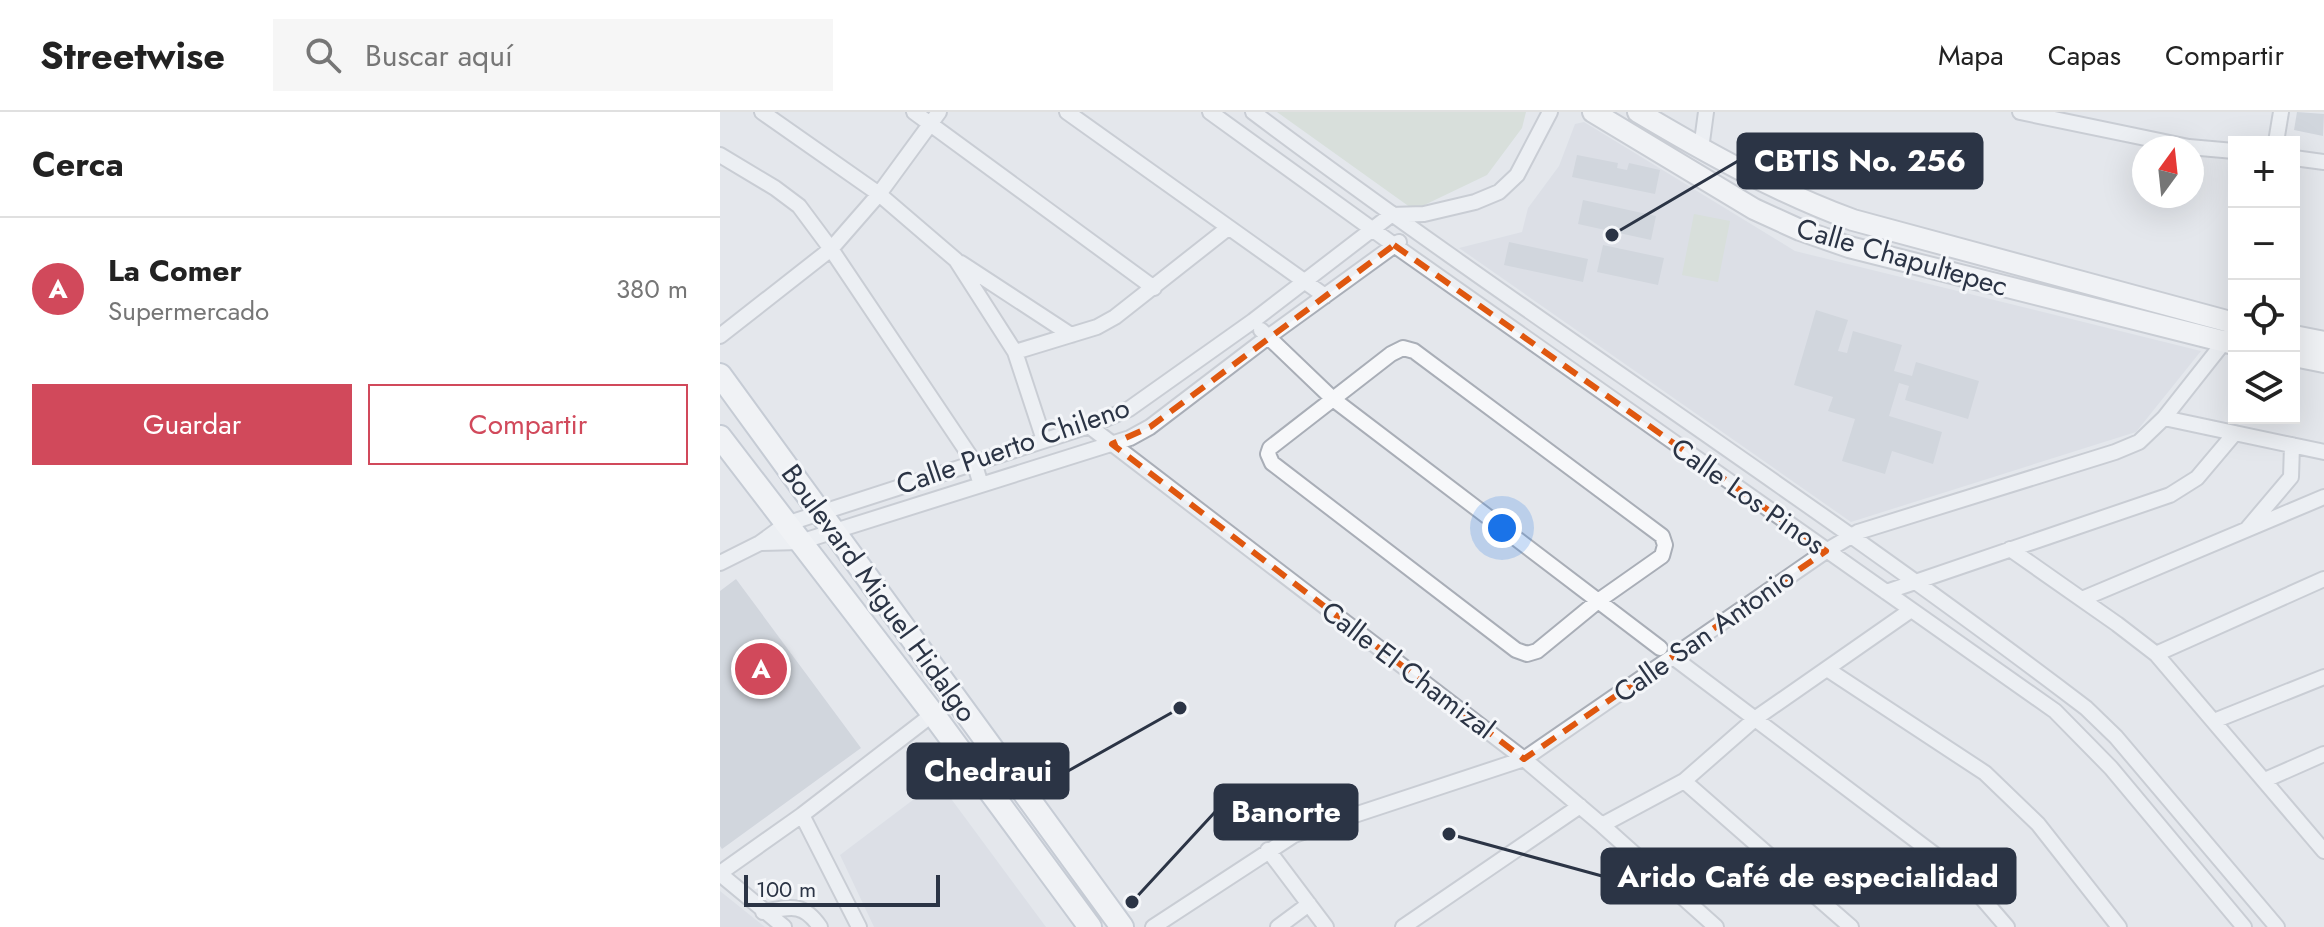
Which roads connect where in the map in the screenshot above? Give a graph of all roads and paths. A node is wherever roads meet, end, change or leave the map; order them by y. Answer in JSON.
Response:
{"nodes":[{"id":1,"x":762,"y":112,"type":"edge"},
{"id":2,"x":914,"y":112,"type":"edge"},
{"id":3,"x":1067,"y":112,"type":"edge"},
{"id":4,"x":1210,"y":112,"type":"edge"},
{"id":5,"x":1253,"y":112,"type":"edge"},
{"id":6,"x":1550,"y":112,"type":"edge"},
{"id":7,"x":1593,"y":112,"type":"edge"},
{"id":8,"x":1638,"y":112,"type":"edge"},
{"id":9,"x":1706,"y":112,"type":"edge"},
{"id":10,"x":2020,"y":112,"type":"edge"},
{"id":11,"x":2281,"y":112,"type":"edge"},
{"id":12,"x":935,"y":118,"type":"edge"},
{"id":13,"x":2277,"y":136,"type":"edge"},
{"id":14,"x":1701,"y":149,"type":"junction"},
{"id":15,"x":2228,"y":150,"type":"edge"},
{"id":16,"x":720,"y":155,"type":"edge"},
{"id":17,"x":2300,"y":159,"type":"edge"},
{"id":18,"x":2324,"y":162,"type":"edge"},
{"id":19,"x":879,"y":194,"type":"junction"},
{"id":20,"x":1424,"y":214,"type":"junction"},
{"id":21,"x":1391,"y":215,"type":"junction"},
{"id":22,"x":1228,"y":228,"type":"junction"},
{"id":23,"x":1372,"y":228,"type":"junction"},
{"id":24,"x":1415,"y":232,"type":"junction"},
{"id":25,"x":1394,"y":245,"type":"junction"},
{"id":26,"x":831,"y":249,"type":"junction"},
{"id":27,"x":956,"y":260,"type":"junction"},
{"id":28,"x":1305,"y":282,"type":"junction"},
{"id":29,"x":1154,"y":288,"type":"junction"},
{"id":30,"x":1325,"y":296,"type":"junction"},
{"id":31,"x":1253,"y":321,"type":"junction"},
{"id":32,"x":2228,"y":333,"type":"edge"},
{"id":33,"x":2228,"y":333,"type":"edge"},
{"id":34,"x":1071,"y":335,"type":"junction"},
{"id":35,"x":720,"y":336,"type":"edge"},
{"id":36,"x":1268,"y":337,"type":"junction"},
{"id":37,"x":2300,"y":337,"type":"edge"},
{"id":38,"x":2228,"y":339,"type":"edge"},
{"id":39,"x":2324,"y":342,"type":"edge"},
{"id":40,"x":1015,"y":352,"type":"junction"},
{"id":41,"x":2300,"y":357,"type":"edge"},
{"id":42,"x":2324,"y":362,"type":"edge"},
{"id":43,"x":720,"y":375,"type":"edge"},
{"id":44,"x":1333,"y":399,"type":"junction"},
{"id":45,"x":2164,"y":418,"type":"junction"},
{"id":46,"x":1089,"y":426,"type":"junction"},
{"id":47,"x":2235,"y":433,"type":"junction"},
{"id":48,"x":720,"y":437,"type":"edge"},
{"id":49,"x":1044,"y":440,"type":"junction"},
{"id":50,"x":1112,"y":444,"type":"junction"},
{"id":51,"x":2292,"y":445,"type":"junction"},
{"id":52,"x":2324,"y":452,"type":"edge"},
{"id":53,"x":974,"y":462,"type":"junction"},
{"id":54,"x":981,"y":485,"type":"junction"},
{"id":55,"x":2324,"y":497,"type":"edge"},
{"id":56,"x":825,"y":522,"type":"junction"},
{"id":57,"x":786,"y":524,"type":"junction"},
{"id":58,"x":2244,"y":532,"type":"junction"},
{"id":59,"x":1851,"y":536,"type":"junction"},
{"id":60,"x":800,"y":542,"type":"junction"},
{"id":61,"x":760,"y":543,"type":"junction"},
{"id":62,"x":2010,"y":549,"type":"junction"},
{"id":63,"x":1826,"y":551,"type":"junction"},
{"id":64,"x":720,"y":563,"type":"edge"},
{"id":65,"x":2324,"y":579,"type":"edge"},
{"id":66,"x":1913,"y":581,"type":"junction"},
{"id":67,"x":1886,"y":592,"type":"junction"},
{"id":68,"x":2082,"y":599,"type":"junction"},
{"id":69,"x":1598,"y":601,"type":"junction"},
{"id":70,"x":1911,"y":610,"type":"junction"},
{"id":71,"x":1666,"y":652,"type":"junction"},
{"id":72,"x":2156,"y":654,"type":"junction"},
{"id":73,"x":1827,"y":669,"type":"junction"},
{"id":74,"x":2324,"y":677,"type":"edge"},
{"id":75,"x":933,"y":714,"type":"junction"},
{"id":76,"x":1756,"y":718,"type":"junction"},
{"id":77,"x":2214,"y":721,"type":"junction"},
{"id":78,"x":2324,"y":754,"type":"edge"},
{"id":79,"x":1524,"y":759,"type":"junction"},
{"id":80,"x":2265,"y":780,"type":"junction"},
{"id":81,"x":1684,"y":781,"type":"junction"},
{"id":82,"x":1034,"y":805,"type":"junction"},
{"id":83,"x":1580,"y":806,"type":"junction"},
{"id":84,"x":802,"y":815,"type":"junction"},
{"id":85,"x":1012,"y":821,"type":"junction"},
{"id":86,"x":1602,"y":825,"type":"junction"},
{"id":87,"x":2322,"y":846,"type":"edge"},
{"id":88,"x":1268,"y":850,"type":"junction"},
{"id":89,"x":720,"y":873,"type":"edge"},
{"id":90,"x":1309,"y":904,"type":"junction"},
{"id":91,"x":763,"y":912,"type":"junction"},
{"id":92,"x":784,"y":927,"type":"edge"},
{"id":93,"x":820,"y":927,"type":"edge"},
{"id":94,"x":859,"y":927,"type":"edge"},
{"id":95,"x":1090,"y":927,"type":"edge"},
{"id":96,"x":1122,"y":927,"type":"edge"},
{"id":97,"x":1153,"y":927,"type":"edge"},
{"id":98,"x":1278,"y":927,"type":"edge"},
{"id":99,"x":1326,"y":927,"type":"edge"},
{"id":100,"x":1403,"y":927,"type":"edge"},
{"id":101,"x":1716,"y":927,"type":"edge"},
{"id":102,"x":1851,"y":927,"type":"edge"},
{"id":103,"x":2007,"y":927,"type":"edge"},
{"id":104,"x":2119,"y":927,"type":"edge"},
{"id":105,"x":2244,"y":927,"type":"edge"},
{"id":106,"x":2277,"y":927,"type":"edge"}],
"edges":[{"from":1,"to":19,"type":"street"},
{"from":2,"to":12,"type":"street"},
{"from":3,"to":22,"type":"street"},
{"from":4,"to":23,"type":"street","name":"Calle Los Pinos"},
{"from":5,"to":21,"type":"street","name":"Calle Los Pinos"},
{"from":6,"to":20,"type":"street"},
{"from":7,"to":32,"type":"street","name":"Calle Chapultepec"},
{"from":8,"to":14,"type":"street","name":"Calle Chapultepec"},
{"from":9,"to":14,"type":"street"},
{"from":10,"to":15,"type":"street"},
{"from":11,"to":13,"type":"street"},
{"from":12,"to":19,"type":"street"},
{"from":12,"to":29,"type":"street"},
{"from":14,"to":33,"type":"street","name":"Calle Chapultepec"},
{"from":16,"to":26,"type":"street"},
{"from":17,"to":18,"type":"street"},
{"from":19,"to":26,"type":"street"},
{"from":19,"to":27,"type":"street"},
{"from":20,"to":21,"type":"street"},
{"from":20,"to":24,"type":"street"},
{"from":21,"to":23,"type":"street","name":"Calle Puerto Chileno"},
{"from":21,"to":24,"type":"street","name":"Calle Los Pinos"},
{"from":22,"to":28,"type":"street"},
{"from":22,"to":29,"type":"street"},
{"from":23,"to":25,"type":"street","name":"Calle Los Pinos"},
{"from":23,"to":28,"type":"street","name":"Calle Puerto Chileno"},
{"from":24,"to":25,"type":"street","name":"Calle Puerto Chileno"},
{"from":24,"to":59,"type":"street","name":"Calle Los Pinos"},
{"from":25,"to":30,"type":"street","name":"Calle Puerto Chileno"},
{"from":25,"to":63,"type":"street","name":"Calle Los Pinos"},
{"from":26,"to":35,"type":"street"},
{"from":26,"to":53,"type":"street"},
{"from":27,"to":34,"type":"street"},
{"from":27,"to":40,"type":"street"},
{"from":28,"to":30,"type":"street"},
{"from":28,"to":31,"type":"street","name":"Calle Puerto Chileno"},
{"from":29,"to":34,"type":"street"},
{"from":30,"to":36,"type":"street","name":"Calle Puerto Chileno"},
{"from":31,"to":36,"type":"street"},
{"from":31,"to":46,"type":"street","name":"Calle Puerto Chileno"},
{"from":34,"to":40,"type":"street"},
{"from":36,"to":44,"type":"street"},
{"from":36,"to":50,"type":"street","name":"Calle Puerto Chileno"},
{"from":37,"to":39,"type":"street"},
{"from":38,"to":45,"type":"street","name":"Calle San Antonio"},
{"from":40,"to":49,"type":"street"},
{"from":41,"to":42,"type":"street"},
{"from":43,"to":56,"type":"main road","name":"Boulevard Miguel Hidalgo"},
{"from":44,"to":69,"type":"street"},
{"from":44,"to":69,"type":"street"},
{"from":44,"to":69,"type":"street"},
{"from":45,"to":47,"type":"street"},
{"from":45,"to":59,"type":"street","name":"Calle San Antonio"},
{"from":46,"to":49,"type":"street","name":"Calle Puerto Chileno"},
{"from":46,"to":50,"type":"street","name":"Calle El Chamizal"},
{"from":47,"to":51,"type":"street"},
{"from":47,"to":62,"type":"street"},
{"from":48,"to":57,"type":"main road","name":"Boulevard Miguel Hidalgo"},
{"from":49,"to":53,"type":"street","name":"Calle Puerto Chileno"},
{"from":50,"to":54,"type":"street","name":"Calle Puerto Chileno"},
{"from":50,"to":79,"type":"street","name":"Calle El Chamizal"},
{"from":51,"to":52,"type":"street"},
{"from":51,"to":58,"type":"street"},
{"from":53,"to":54,"type":"street"},
{"from":53,"to":56,"type":"street","name":"Calle Puerto Chileno"},
{"from":54,"to":56,"type":"street","name":"Calle Puerto Chileno"},
{"from":55,"to":58,"type":"street"},
{"from":56,"to":57,"type":"street","name":"Calle Puerto Chileno"},
{"from":56,"to":60,"type":"street","name":"Calle Puerto Chileno"},
{"from":56,"to":82,"type":"main road","name":"Boulevard Miguel Hidalgo"},
{"from":57,"to":60,"type":"main road","name":"Boulevard Miguel Hidalgo"},
{"from":57,"to":61,"type":"street","name":"Calle Puerto Chileno"},
{"from":58,"to":68,"type":"street"},
{"from":59,"to":63,"type":"street","name":"Calle San Antonio"},
{"from":59,"to":66,"type":"street","name":"Calle Los Pinos"},
{"from":60,"to":61,"type":"street","name":"Calle Puerto Chileno"},
{"from":60,"to":75,"type":"main road","name":"Boulevard Miguel Hidalgo"},
{"from":61,"to":64,"type":"street","name":"Calle Puerto Chileno"},
{"from":62,"to":66,"type":"street"},
{"from":62,"to":68,"type":"street"},
{"from":63,"to":67,"type":"street","name":"Calle Los Pinos"},
{"from":63,"to":71,"type":"street","name":"Calle San Antonio"},
{"from":65,"to":72,"type":"street"},
{"from":66,"to":67,"type":"street"},
{"from":66,"to":106,"type":"street","name":"Calle Los Pinos"},
{"from":67,"to":70,"type":"street","name":"Calle Los Pinos"},
{"from":68,"to":72,"type":"street"},
{"from":69,"to":71,"type":"street"},
{"from":70,"to":73,"type":"street"},
{"from":70,"to":105,"type":"street","name":"Calle Los Pinos"},
{"from":71,"to":76,"type":"street"},
{"from":71,"to":79,"type":"street","name":"Calle San Antonio"},
{"from":72,"to":77,"type":"street"},
{"from":73,"to":76,"type":"street"},
{"from":73,"to":104,"type":"street"},
{"from":74,"to":77,"type":"street"},
{"from":75,"to":84,"type":"street"},
{"from":75,"to":85,"type":"main road","name":"Boulevard Miguel Hidalgo"},
{"from":76,"to":81,"type":"street"},
{"from":76,"to":103,"type":"street"},
{"from":77,"to":80,"type":"street"},
{"from":78,"to":80,"type":"street"},
{"from":79,"to":83,"type":"street","name":"Calle El Chamizal"},
{"from":79,"to":88,"type":"street","name":"Calle San Antonio"},
{"from":80,"to":87,"type":"street"},
{"from":81,"to":86,"type":"street"},
{"from":81,"to":102,"type":"street"},
{"from":82,"to":85,"type":"main road"},
{"from":82,"to":96,"type":"main road","name":"Boulevard Miguel Hidalgo"},
{"from":83,"to":86,"type":"street","name":"Calle El Chamizal"},
{"from":83,"to":100,"type":"street"},
{"from":84,"to":89,"type":"street"},
{"from":84,"to":94,"type":"street"},
{"from":85,"to":95,"type":"main road","name":"Boulevard Miguel Hidalgo"},
{"from":86,"to":101,"type":"street","name":"Calle El Chamizal"},
{"from":88,"to":90,"type":"street"},
{"from":88,"to":97,"type":"street","name":"Calle San Antonio"},
{"from":89,"to":91,"type":"street"},
{"from":90,"to":98,"type":"street"},
{"from":90,"to":99,"type":"street"},
{"from":91,"to":92,"type":"street"},
{"from":91,"to":93,"type":"street"}]}
